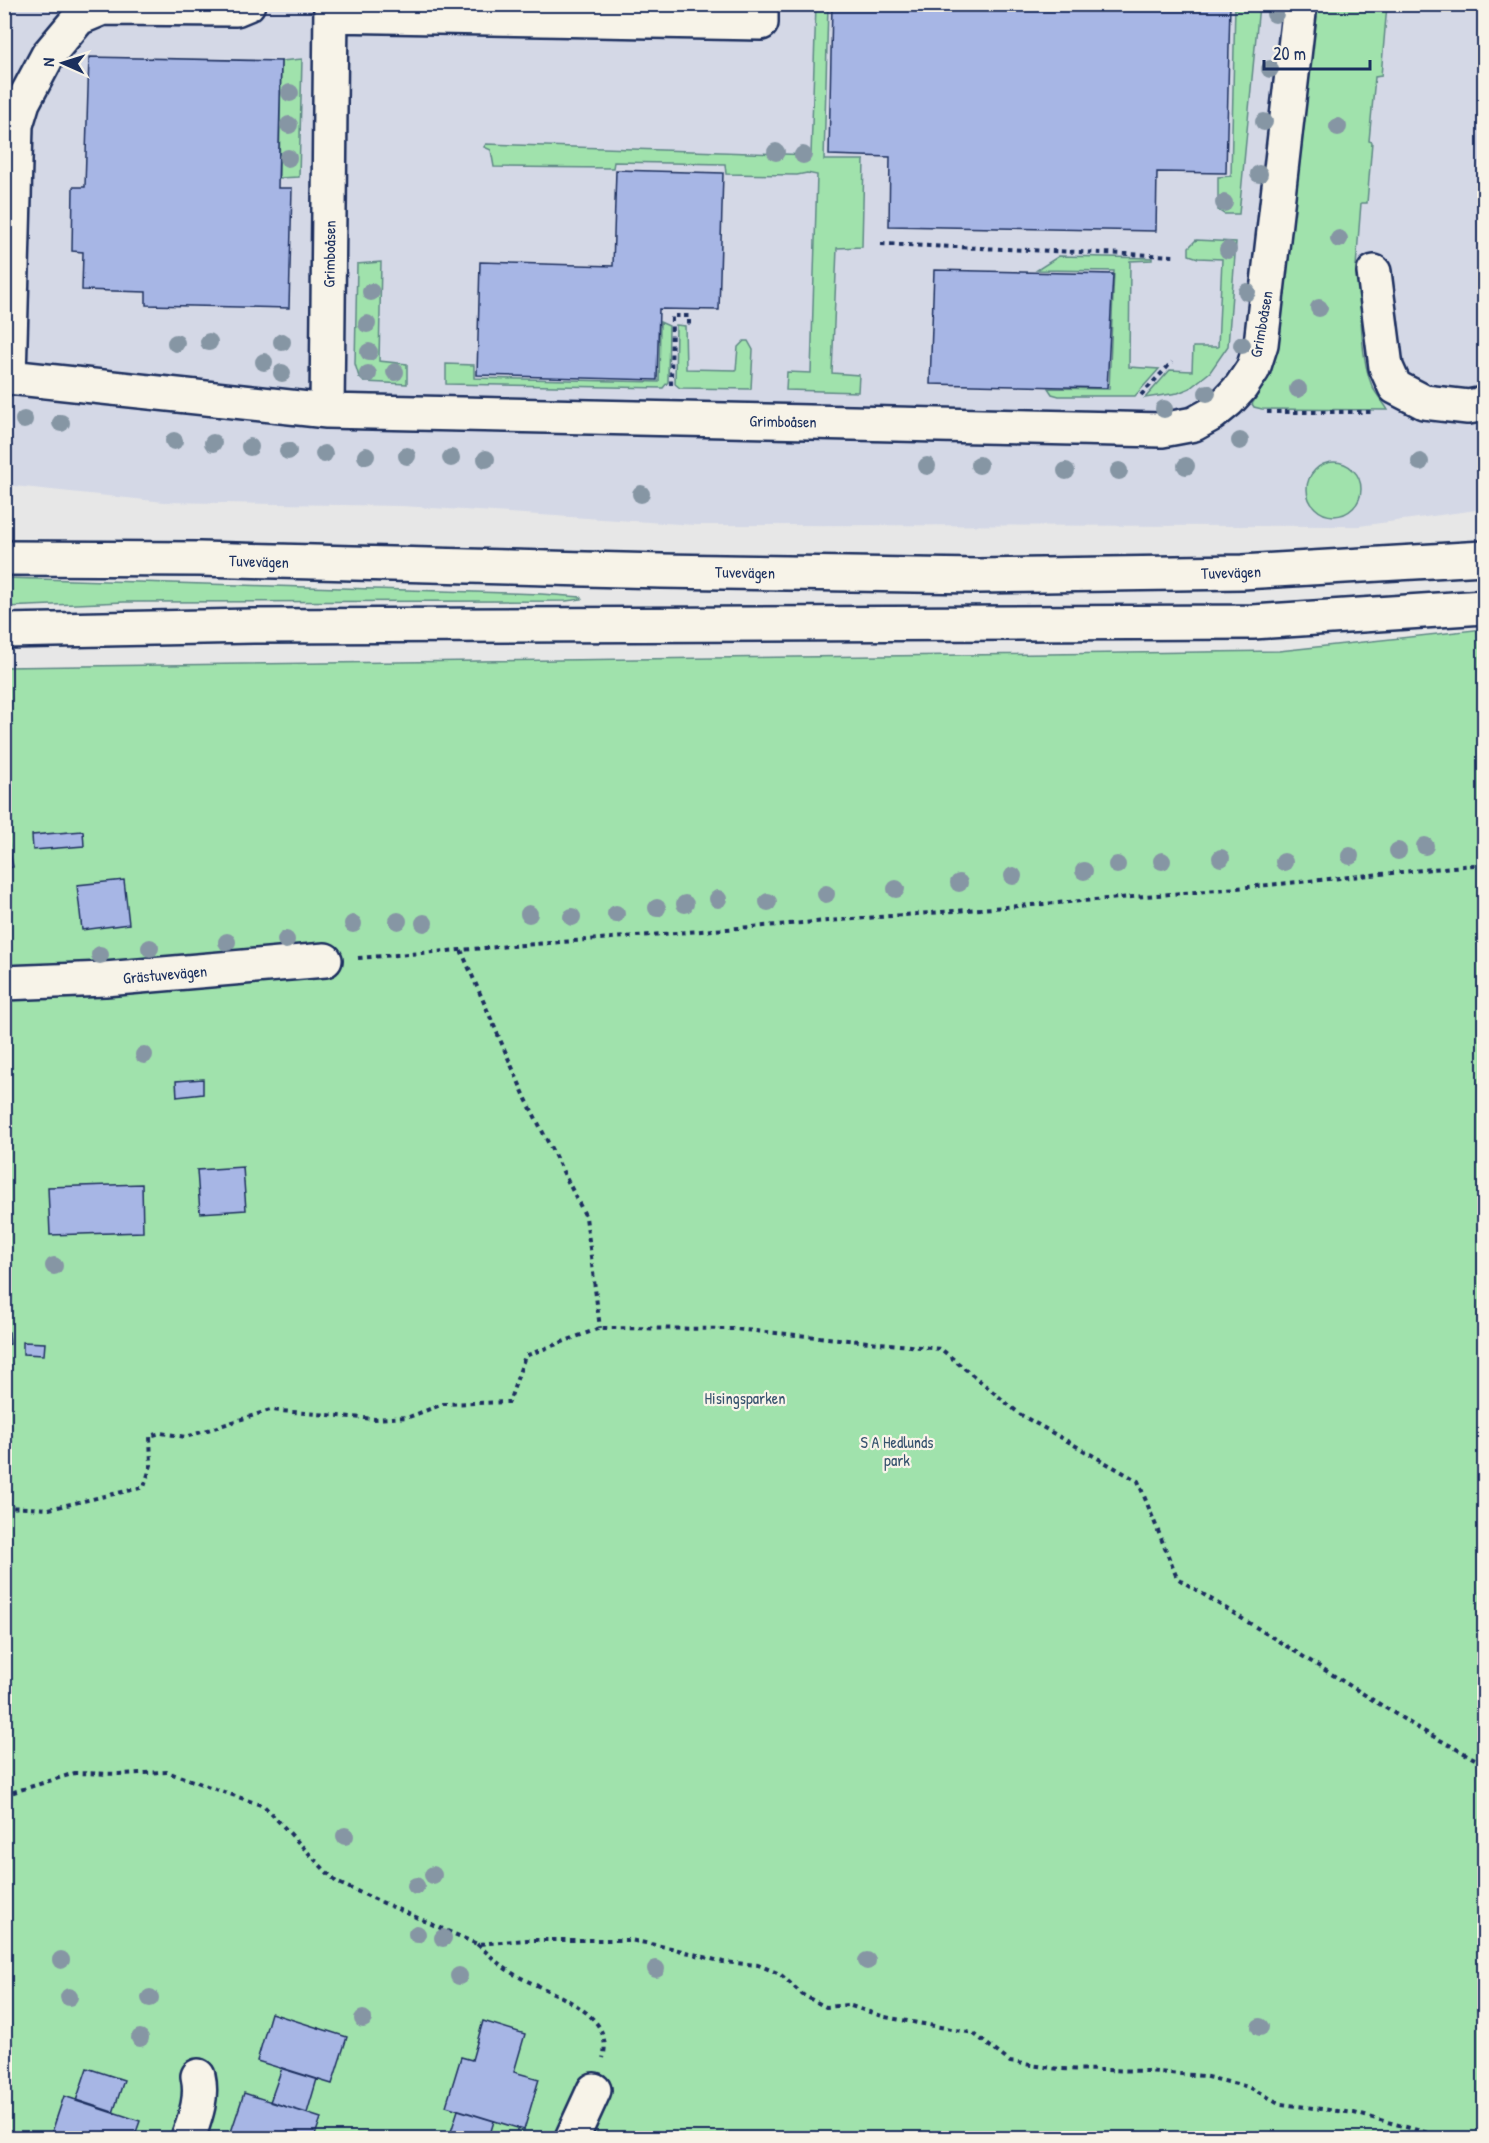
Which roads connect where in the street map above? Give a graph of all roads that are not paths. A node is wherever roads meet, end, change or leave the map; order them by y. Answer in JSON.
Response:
{"nodes":[{"id":1,"x":248,"y":4,"type":"edge"},
{"id":2,"x":761,"y":4,"type":"edge"},
{"id":3,"x":1300,"y":4,"type":"edge"},
{"id":4,"x":331,"y":10,"type":"edge"},
{"id":5,"x":1374,"y":272,"type":"dead end"},
{"id":6,"x":1485,"y":404,"type":"edge"},
{"id":7,"x":327,"y":411,"type":"junction"},
{"id":8,"x":4,"y":558,"type":"edge"},
{"id":9,"x":1485,"y":558,"type":"edge"},
{"id":10,"x":1485,"y":607,"type":"edge"},
{"id":11,"x":4,"y":631,"type":"edge"},
{"id":12,"x":325,"y":960,"type":"road end"},
{"id":13,"x":4,"y":983,"type":"edge"},
{"id":14,"x":198,"y":2076,"type":"dead end"},
{"id":15,"x":594,"y":2090,"type":"road end"},
{"id":16,"x":188,"y":2139,"type":"edge"},
{"id":17,"x":572,"y":2139,"type":"edge"}],
"edges":[{"from":1,"to":7,"type":"main road"},
{"from":2,"to":4,"type":"main road"},
{"from":3,"to":7,"type":"main road","name":"Grimboåsen"},
{"from":4,"to":7,"type":"main road","name":"Grimboåsen"},
{"from":5,"to":6,"type":"main road"},
{"from":8,"to":9,"type":"main road","name":"Tuvevägen"},
{"from":10,"to":11,"type":"main road"},
{"from":12,"to":13,"type":"main road","name":"Grästuvevägen"},
{"from":14,"to":16,"type":"main road"},
{"from":15,"to":17,"type":"main road"}]}
